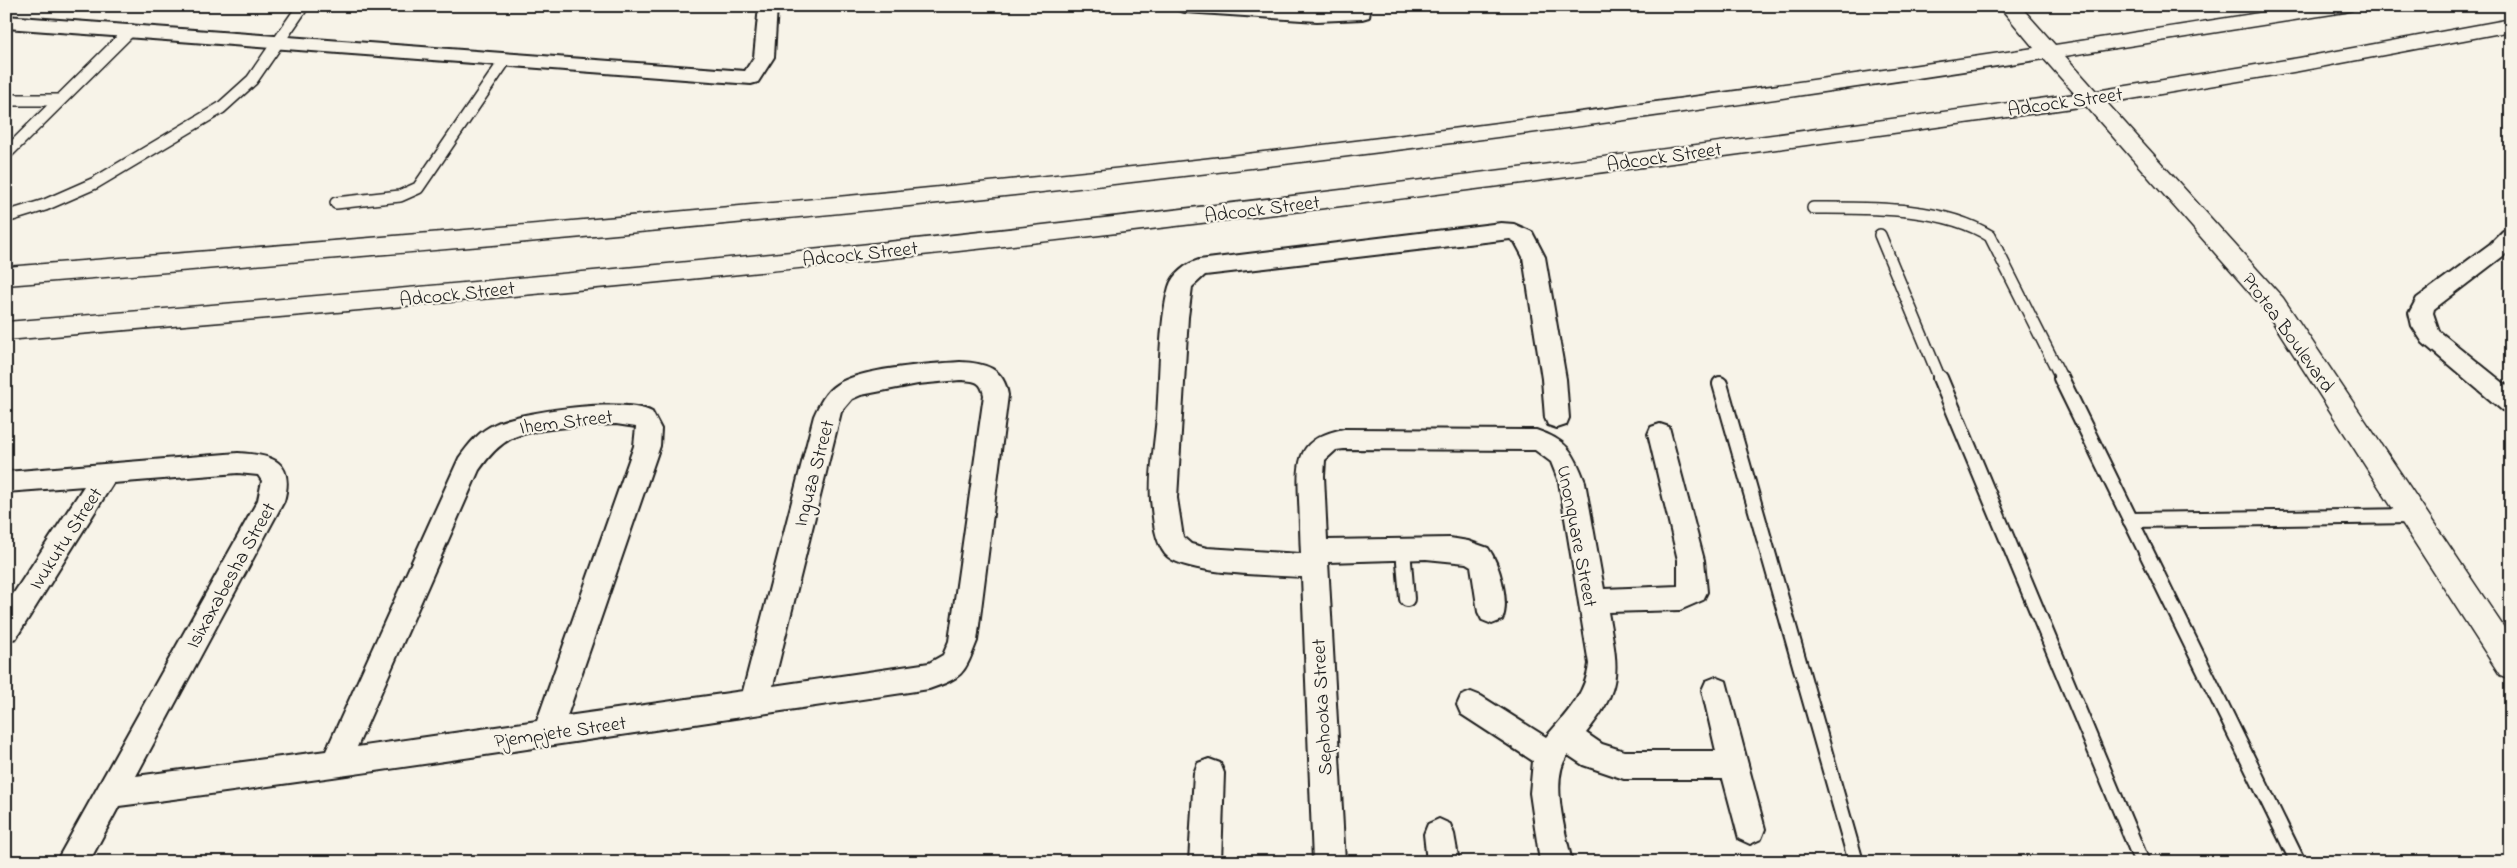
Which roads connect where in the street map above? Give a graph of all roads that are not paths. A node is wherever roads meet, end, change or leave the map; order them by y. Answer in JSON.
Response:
{"nodes":[{"id":1,"x":303,"y":6,"type":"edge"},
{"id":2,"x":768,"y":6,"type":"edge"},
{"id":3,"x":1185,"y":6,"type":"edge"},
{"id":4,"x":1362,"y":6,"type":"edge"},
{"id":5,"x":2008,"y":6,"type":"edge"},
{"id":6,"x":2345,"y":6,"type":"edge"},
{"id":7,"x":6,"y":22,"type":"edge"},
{"id":8,"x":2511,"y":25,"type":"edge"},
{"id":9,"x":131,"y":30,"type":"junction"},
{"id":10,"x":278,"y":41,"type":"junction"},
{"id":11,"x":2052,"y":53,"type":"junction"},
{"id":12,"x":506,"y":59,"type":"junction"},
{"id":13,"x":2092,"y":98,"type":"junction"},
{"id":14,"x":6,"y":100,"type":"edge"},
{"id":15,"x":59,"y":100,"type":"junction"},
{"id":16,"x":6,"y":154,"type":"edge"},
{"id":17,"x":336,"y":203,"type":"dead end"},
{"id":18,"x":1813,"y":208,"type":"dead end"},
{"id":19,"x":6,"y":216,"type":"edge"},
{"id":20,"x":1880,"y":234,"type":"dead end"},
{"id":21,"x":2506,"y":248,"type":"edge"},
{"id":22,"x":6,"y":276,"type":"edge"},
{"id":23,"x":6,"y":331,"type":"edge"},
{"id":24,"x":1720,"y":384,"type":"dead end"},
{"id":25,"x":2511,"y":403,"type":"edge"},
{"id":26,"x":1557,"y":418,"type":"dead end"},
{"id":27,"x":1660,"y":434,"type":"dead end"},
{"id":28,"x":108,"y":472,"type":"junction"},
{"id":29,"x":6,"y":482,"type":"edge"},
{"id":30,"x":2413,"y":516,"type":"junction"},
{"id":31,"x":2130,"y":520,"type":"junction"},
{"id":32,"x":1403,"y":549,"type":"junction"},
{"id":33,"x":1313,"y":559,"type":"junction"},
{"id":34,"x":1407,"y":599,"type":"dead end"},
{"id":35,"x":1592,"y":601,"type":"junction"},
{"id":36,"x":967,"y":612,"type":"joint"},
{"id":37,"x":1492,"y":612,"type":"dead end"},
{"id":38,"x":2485,"y":626,"type":"junction"},
{"id":39,"x":6,"y":629,"type":"edge"},
{"id":40,"x":2511,"y":638,"type":"edge"},
{"id":41,"x":2511,"y":666,"type":"edge"},
{"id":42,"x":1716,"y":690,"type":"dead end"},
{"id":43,"x":755,"y":701,"type":"junction"},
{"id":44,"x":1471,"y":705,"type":"dead end"},
{"id":45,"x":547,"y":733,"type":"junction"},
{"id":46,"x":1558,"y":746,"type":"junction"},
{"id":47,"x":335,"y":764,"type":"junction"},
{"id":48,"x":1734,"y":766,"type":"junction"},
{"id":49,"x":1209,"y":774,"type":"dead end"},
{"id":50,"x":110,"y":793,"type":"junction"},
{"id":51,"x":1750,"y":829,"type":"dead end"},
{"id":52,"x":2296,"y":858,"type":"dead end"},
{"id":53,"x":2141,"y":860,"type":"dead end"},
{"id":54,"x":72,"y":862,"type":"edge"},
{"id":55,"x":1204,"y":862,"type":"edge"},
{"id":56,"x":1329,"y":862,"type":"edge"},
{"id":57,"x":1556,"y":862,"type":"edge"},
{"id":58,"x":1856,"y":862,"type":"edge"}],
"edges":[{"from":1,"to":10,"type":"lane"},
{"from":2,"to":12,"type":"street"},
{"from":3,"to":4,"type":"street"},
{"from":5,"to":11,"type":"main road","name":"Protea Boulevard"},
{"from":6,"to":11,"type":"main road"},
{"from":7,"to":9,"type":"street"},
{"from":8,"to":13,"type":"main road","name":"Adcock Street"},
{"from":9,"to":10,"type":"street"},
{"from":9,"to":15,"type":"lane"},
{"from":10,"to":12,"type":"street"},
{"from":10,"to":19,"type":"lane"},
{"from":11,"to":13,"type":"main road","name":"Protea Boulevard"},
{"from":11,"to":22,"type":"main road"},
{"from":12,"to":17,"type":"lane"},
{"from":13,"to":23,"type":"main road","name":"Adcock Street"},
{"from":13,"to":30,"type":"main road","name":"Protea Boulevard"},
{"from":14,"to":15,"type":"lane"},
{"from":15,"to":16,"type":"lane"},
{"from":18,"to":31,"type":"lane"},
{"from":20,"to":53,"type":"lane"},
{"from":21,"to":25,"type":"street"},
{"from":24,"to":58,"type":"lane"},
{"from":26,"to":33,"type":"street"},
{"from":27,"to":35,"type":"street"},
{"from":28,"to":29,"type":"street","name":"Isixaxabesha Street"},
{"from":28,"to":39,"type":"street","name":"Ivukutu Street"},
{"from":28,"to":50,"type":"street","name":"Isixaxabesha Street"},
{"from":30,"to":31,"type":"lane"},
{"from":30,"to":38,"type":"main road","name":"Protea Boulevard"},
{"from":31,"to":52,"type":"lane"},
{"from":32,"to":33,"type":"street"},
{"from":32,"to":34,"type":"lane"},
{"from":32,"to":37,"type":"street"},
{"from":33,"to":35,"type":"street","name":"Unonquare Street"},
{"from":33,"to":56,"type":"street","name":"Sephooka Street"},
{"from":35,"to":46,"type":"street","name":"Unonquare Street"},
{"from":36,"to":43,"type":"street","name":"Pjempjete Street"},
{"from":36,"to":43,"type":"street","name":"Inguza Street"},
{"from":38,"to":40,"type":"lane"},
{"from":38,"to":41,"type":"main road","name":"Protea Boulevard"},
{"from":42,"to":48,"type":"street"},
{"from":43,"to":45,"type":"street","name":"Pjempjete Street"},
{"from":44,"to":46,"type":"street"},
{"from":45,"to":47,"type":"street","name":"Pjempjete Street"},
{"from":45,"to":47,"type":"street","name":"Ihem Street"},
{"from":46,"to":48,"type":"street"},
{"from":46,"to":57,"type":"street","name":"Unonquare Street"},
{"from":47,"to":50,"type":"street","name":"Pjempjete Street"},
{"from":48,"to":51,"type":"street"},
{"from":49,"to":55,"type":"street"},
{"from":50,"to":54,"type":"street","name":"Isixaxabesha Street"}]}
